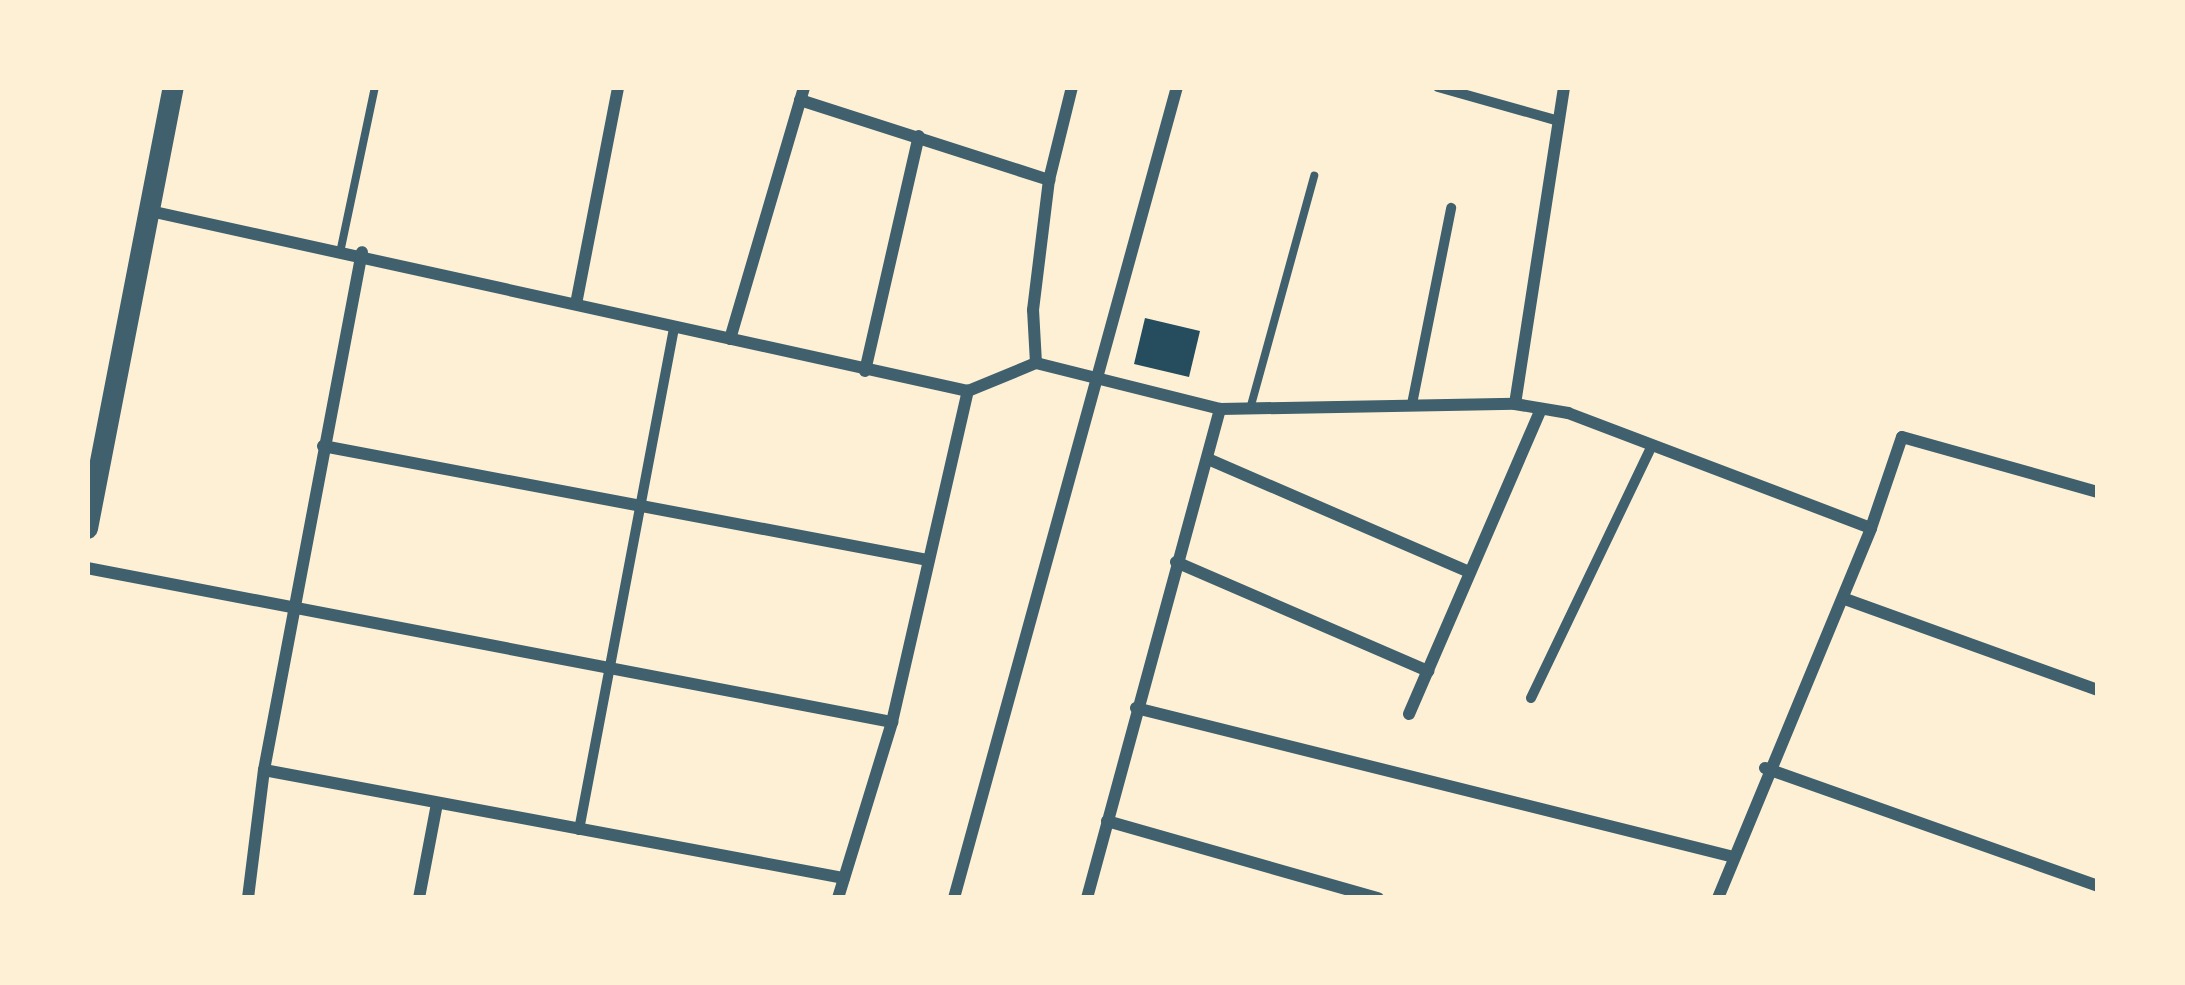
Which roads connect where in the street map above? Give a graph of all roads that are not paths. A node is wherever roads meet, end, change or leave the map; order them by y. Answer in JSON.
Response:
{"nodes":[{"id":1,"x":173,"y":87,"type":"edge"},
{"id":2,"x":375,"y":87,"type":"edge"},
{"id":3,"x":619,"y":87,"type":"edge"},
{"id":4,"x":1072,"y":87,"type":"edge"},
{"id":5,"x":1178,"y":87,"type":"edge"},
{"id":6,"x":1438,"y":87,"type":"edge"},
{"id":7,"x":1564,"y":87,"type":"edge"},
{"id":8,"x":802,"y":94,"type":"edge"},
{"id":9,"x":1559,"y":121,"type":"junction"},
{"id":10,"x":919,"y":136,"type":"junction"},
{"id":11,"x":1314,"y":176,"type":"dead end"},
{"id":12,"x":1049,"y":180,"type":"junction"},
{"id":13,"x":1451,"y":208,"type":"dead end"},
{"id":14,"x":150,"y":211,"type":"junction"},
{"id":15,"x":341,"y":248,"type":"junction"},
{"id":16,"x":362,"y":252,"type":"junction"},
{"id":17,"x":576,"y":304,"type":"junction"},
{"id":18,"x":674,"y":328,"type":"junction"},
{"id":19,"x":730,"y":339,"type":"junction"},
{"id":20,"x":1036,"y":364,"type":"junction"},
{"id":21,"x":865,"y":371,"type":"junction"},
{"id":22,"x":1098,"y":380,"type":"junction"},
{"id":23,"x":968,"y":391,"type":"junction"},
{"id":24,"x":1412,"y":404,"type":"junction"},
{"id":25,"x":1515,"y":404,"type":"junction"},
{"id":26,"x":1220,"y":409,"type":"junction"},
{"id":27,"x":1541,"y":409,"type":"junction"},
{"id":28,"x":1250,"y":411,"type":"junction"},
{"id":29,"x":1652,"y":445,"type":"junction"},
{"id":30,"x":323,"y":446,"type":"junction"},
{"id":31,"x":1208,"y":459,"type":"junction"},
{"id":32,"x":2098,"y":492,"type":"edge"},
{"id":33,"x":642,"y":510,"type":"junction"},
{"id":34,"x":87,"y":528,"type":"edge"},
{"id":35,"x":1870,"y":528,"type":"junction"},
{"id":36,"x":928,"y":560,"type":"junction"},
{"id":37,"x":1176,"y":562,"type":"junction"},
{"id":38,"x":87,"y":568,"type":"edge"},
{"id":39,"x":1469,"y":572,"type":"junction"},
{"id":40,"x":1844,"y":599,"type":"junction"},
{"id":41,"x":292,"y":613,"type":"junction"},
{"id":42,"x":1428,"y":671,"type":"junction"},
{"id":43,"x":610,"y":673,"type":"junction"},
{"id":44,"x":2098,"y":690,"type":"edge"},
{"id":45,"x":1531,"y":698,"type":"dead end"},
{"id":46,"x":1136,"y":708,"type":"junction"},
{"id":47,"x":1409,"y":714,"type":"dead end"},
{"id":48,"x":892,"y":722,"type":"junction"},
{"id":49,"x":1765,"y":768,"type":"junction"},
{"id":50,"x":264,"y":770,"type":"junction"},
{"id":51,"x":437,"y":804,"type":"junction"},
{"id":52,"x":1107,"y":820,"type":"junction"},
{"id":53,"x":579,"y":830,"type":"junction"},
{"id":54,"x":1730,"y":856,"type":"junction"},
{"id":55,"x":844,"y":878,"type":"junction"},
{"id":56,"x":2098,"y":886,"type":"edge"},
{"id":57,"x":248,"y":898,"type":"edge"},
{"id":58,"x":419,"y":898,"type":"edge"},
{"id":59,"x":838,"y":898,"type":"edge"},
{"id":60,"x":954,"y":898,"type":"edge"},
{"id":61,"x":1087,"y":898,"type":"edge"},
{"id":62,"x":1378,"y":898,"type":"edge"},
{"id":63,"x":1718,"y":898,"type":"edge"}],
"edges":[{"from":1,"to":14,"type":"street"},
{"from":2,"to":15,"type":"lane"},
{"from":3,"to":17,"type":"street"},
{"from":4,"to":12,"type":"street"},
{"from":5,"to":22,"type":"street"},
{"from":6,"to":9,"type":"street"},
{"from":7,"to":9,"type":"street"},
{"from":8,"to":10,"type":"street"},
{"from":8,"to":19,"type":"street"},
{"from":9,"to":25,"type":"street"},
{"from":10,"to":12,"type":"street"},
{"from":10,"to":21,"type":"street"},
{"from":11,"to":28,"type":"lane"},
{"from":12,"to":20,"type":"street"},
{"from":13,"to":24,"type":"street"},
{"from":14,"to":15,"type":"street"},
{"from":14,"to":34,"type":"street"},
{"from":15,"to":16,"type":"street"},
{"from":16,"to":17,"type":"street"},
{"from":16,"to":30,"type":"street"},
{"from":17,"to":18,"type":"street"},
{"from":18,"to":19,"type":"street"},
{"from":18,"to":33,"type":"street"},
{"from":19,"to":21,"type":"street"},
{"from":20,"to":22,"type":"street"},
{"from":20,"to":23,"type":"street"},
{"from":21,"to":23,"type":"street"},
{"from":22,"to":26,"type":"street"},
{"from":22,"to":60,"type":"street"},
{"from":23,"to":36,"type":"street"},
{"from":24,"to":25,"type":"street"},
{"from":24,"to":28,"type":"street"},
{"from":25,"to":27,"type":"street"},
{"from":26,"to":28,"type":"street"},
{"from":26,"to":31,"type":"street"},
{"from":27,"to":29,"type":"street"},
{"from":27,"to":39,"type":"street"},
{"from":29,"to":35,"type":"street"},
{"from":29,"to":45,"type":"street"},
{"from":30,"to":33,"type":"street"},
{"from":30,"to":41,"type":"street"},
{"from":31,"to":37,"type":"street"},
{"from":31,"to":39,"type":"street"},
{"from":32,"to":35,"type":"street"},
{"from":33,"to":36,"type":"street"},
{"from":33,"to":43,"type":"street"},
{"from":35,"to":40,"type":"street"},
{"from":36,"to":48,"type":"street"},
{"from":37,"to":42,"type":"street"},
{"from":37,"to":46,"type":"street"},
{"from":38,"to":41,"type":"street"},
{"from":39,"to":42,"type":"street"},
{"from":40,"to":44,"type":"street"},
{"from":40,"to":49,"type":"street"},
{"from":41,"to":43,"type":"street"},
{"from":41,"to":50,"type":"street"},
{"from":42,"to":47,"type":"street"},
{"from":43,"to":48,"type":"street"},
{"from":43,"to":53,"type":"street"},
{"from":46,"to":52,"type":"street"},
{"from":46,"to":54,"type":"street"},
{"from":48,"to":55,"type":"street"},
{"from":49,"to":54,"type":"street"},
{"from":49,"to":56,"type":"street"},
{"from":50,"to":51,"type":"street"},
{"from":50,"to":57,"type":"street"},
{"from":51,"to":53,"type":"street"},
{"from":51,"to":58,"type":"street"},
{"from":52,"to":61,"type":"street"},
{"from":52,"to":62,"type":"street"},
{"from":53,"to":55,"type":"street"},
{"from":54,"to":63,"type":"street"},
{"from":55,"to":59,"type":"street"}]}
